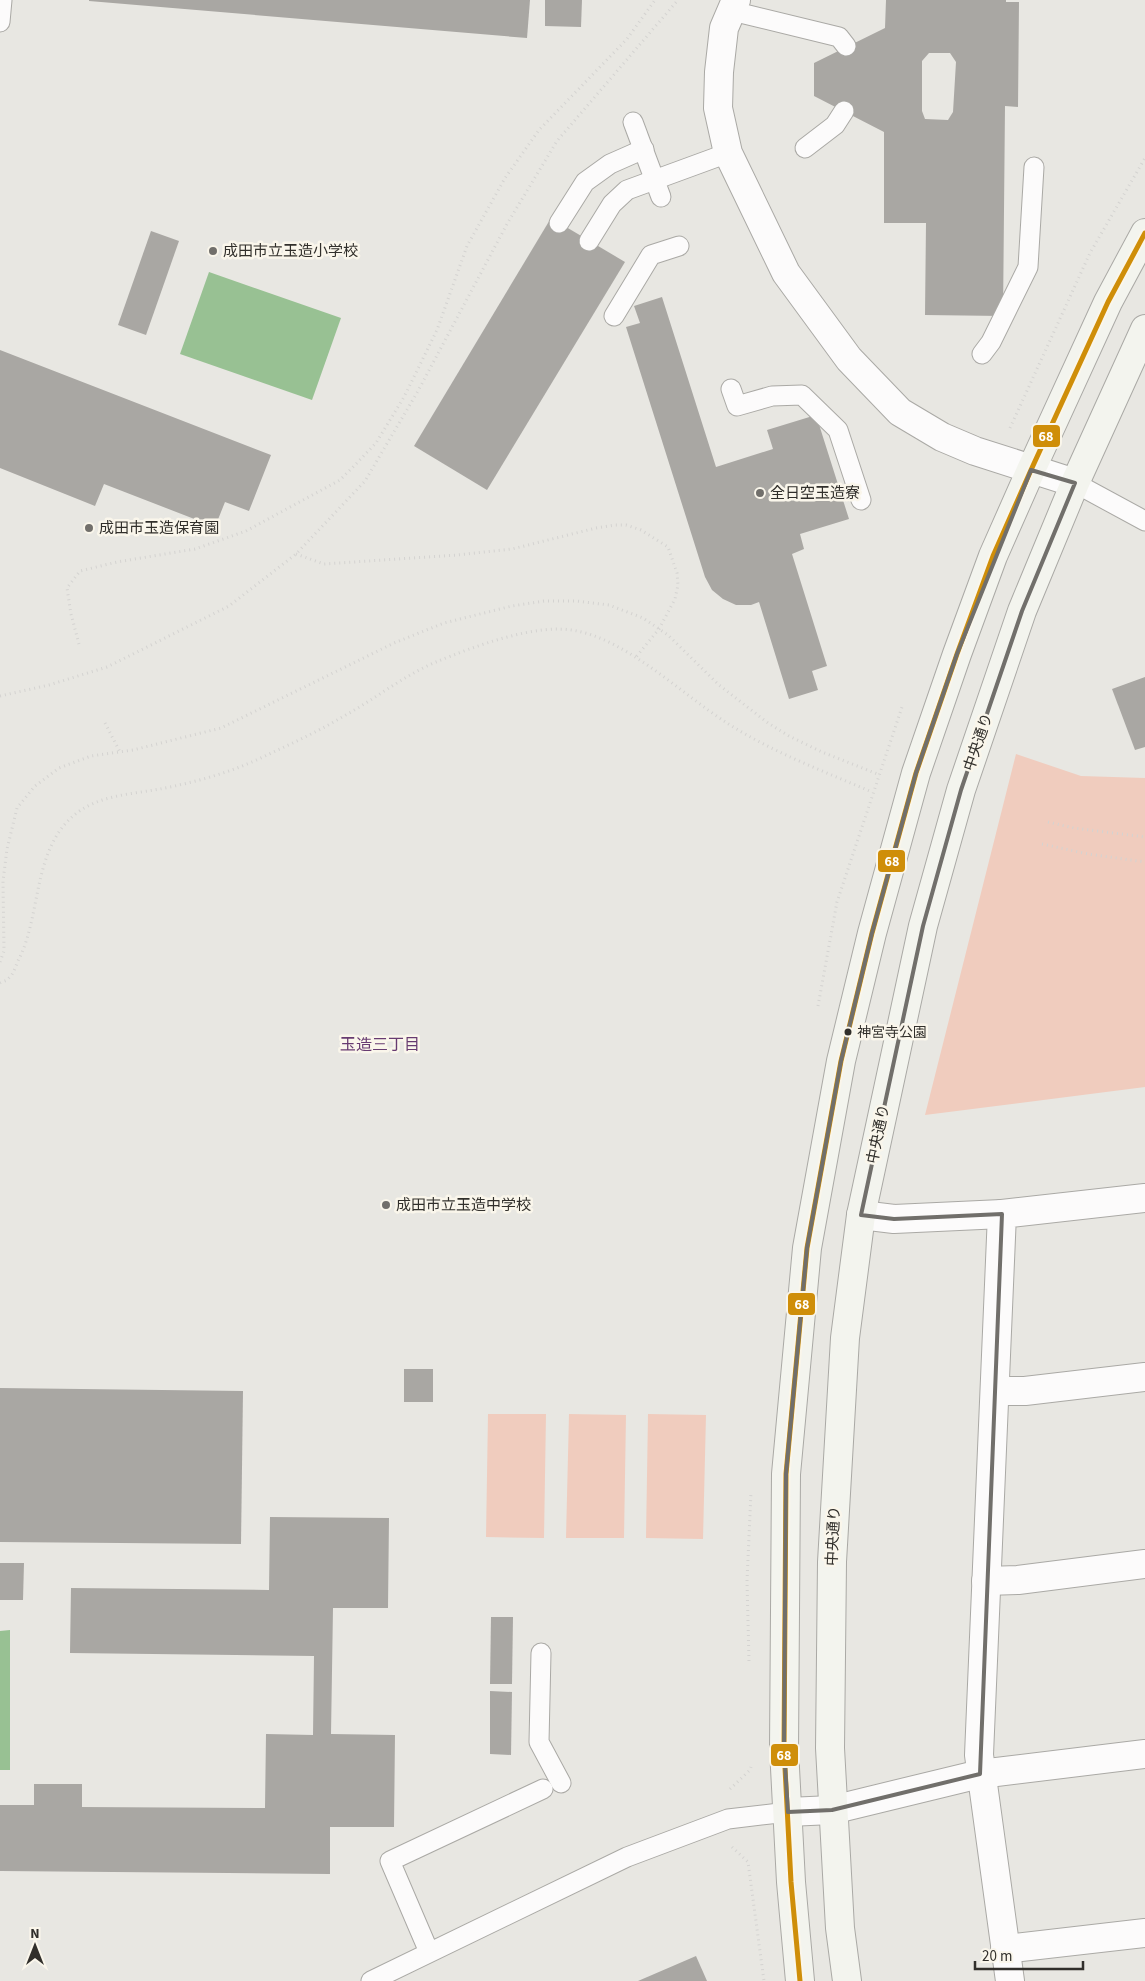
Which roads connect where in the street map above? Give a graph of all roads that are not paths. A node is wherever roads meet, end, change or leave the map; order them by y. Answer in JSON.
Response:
{"nodes":[{"id":1,"x":2,"y":0,"type":"edge"},
{"id":2,"x":734,"y":5,"type":"edge"},
{"id":3,"x":0,"y":22,"type":"edge"},
{"id":4,"x":846,"y":46,"type":"dead end"},
{"id":5,"x":844,"y":111,"type":"dead end"},
{"id":6,"x":634,"y":122,"type":"dead end"},
{"id":7,"x":805,"y":148,"type":"dead end"},
{"id":8,"x":644,"y":149,"type":"junction"},
{"id":9,"x":728,"y":153,"type":"junction"},
{"id":10,"x":1034,"y":166,"type":"dead end"},
{"id":11,"x":654,"y":178,"type":"junction"},
{"id":12,"x":661,"y":197,"type":"dead end"},
{"id":13,"x":559,"y":223,"type":"dead end"},
{"id":14,"x":1145,"y":233,"type":"edge"},
{"id":15,"x":589,"y":241,"type":"dead end"},
{"id":16,"x":679,"y":246,"type":"dead end"},
{"id":17,"x":614,"y":316,"type":"dead end"},
{"id":18,"x":1145,"y":329,"type":"edge"},
{"id":19,"x":982,"y":354,"type":"dead end"},
{"id":20,"x":731,"y":389,"type":"dead end"},
{"id":21,"x":1031,"y":470,"type":"junction"},
{"id":22,"x":1075,"y":483,"type":"junction"},
{"id":23,"x":860,"y":500,"type":"dead end"},
{"id":24,"x":1145,"y":521,"type":"edge"},
{"id":25,"x":1145,"y":1198,"type":"edge"},
{"id":26,"x":1002,"y":1214,"type":"junction"},
{"id":27,"x":861,"y":1215,"type":"junction"},
{"id":28,"x":1145,"y":1378,"type":"edge"},
{"id":29,"x":995,"y":1391,"type":"junction"},
{"id":30,"x":1145,"y":1564,"type":"edge"},
{"id":31,"x":986,"y":1581,"type":"junction"},
{"id":32,"x":541,"y":1653,"type":"dead end"},
{"id":33,"x":1145,"y":1754,"type":"edge"},
{"id":34,"x":980,"y":1774,"type":"junction"},
{"id":35,"x":561,"y":1783,"type":"dead end"},
{"id":36,"x":543,"y":1789,"type":"dead end"},
{"id":37,"x":832,"y":1810,"type":"junction"},
{"id":38,"x":788,"y":1812,"type":"junction"},
{"id":39,"x":1145,"y":1933,"type":"edge"},
{"id":40,"x":1005,"y":1949,"type":"junction"},
{"id":41,"x":429,"y":1952,"type":"junction"},
{"id":42,"x":371,"y":1981,"type":"edge"},
{"id":43,"x":800,"y":1981,"type":"edge"},
{"id":44,"x":847,"y":1981,"type":"edge"},
{"id":45,"x":1010,"y":1981,"type":"edge"}],
"edges":[{"from":1,"to":3,"type":"lane"},
{"from":2,"to":4,"type":"lane"},
{"from":2,"to":9,"type":"street"},
{"from":5,"to":7,"type":"lane"},
{"from":6,"to":8,"type":"lane"},
{"from":8,"to":11,"type":"lane"},
{"from":8,"to":13,"type":"lane"},
{"from":9,"to":11,"type":"lane"},
{"from":9,"to":21,"type":"street"},
{"from":10,"to":19,"type":"lane"},
{"from":11,"to":12,"type":"lane"},
{"from":11,"to":15,"type":"lane"},
{"from":14,"to":21,"type":"street"},
{"from":16,"to":17,"type":"lane"},
{"from":18,"to":22,"type":"street","name":"中央通り"},
{"from":20,"to":23,"type":"lane"},
{"from":21,"to":22,"type":"street"},
{"from":21,"to":38,"type":"street"},
{"from":22,"to":24,"type":"lane"},
{"from":22,"to":27,"type":"street","name":"中央通り"},
{"from":25,"to":26,"type":"street"},
{"from":26,"to":27,"type":"street"},
{"from":26,"to":29,"type":"street"},
{"from":27,"to":37,"type":"street","name":"中央通り"},
{"from":28,"to":29,"type":"street"},
{"from":29,"to":31,"type":"street"},
{"from":30,"to":31,"type":"street"},
{"from":31,"to":34,"type":"street"},
{"from":32,"to":35,"type":"lane"},
{"from":33,"to":34,"type":"street"},
{"from":34,"to":37,"type":"street"},
{"from":34,"to":40,"type":"street"},
{"from":36,"to":41,"type":"lane"},
{"from":37,"to":38,"type":"street"},
{"from":37,"to":44,"type":"street","name":"中央通り"},
{"from":38,"to":41,"type":"lane"},
{"from":38,"to":43,"type":"street"},
{"from":39,"to":40,"type":"street"},
{"from":40,"to":45,"type":"street"},
{"from":41,"to":42,"type":"lane"}]}
